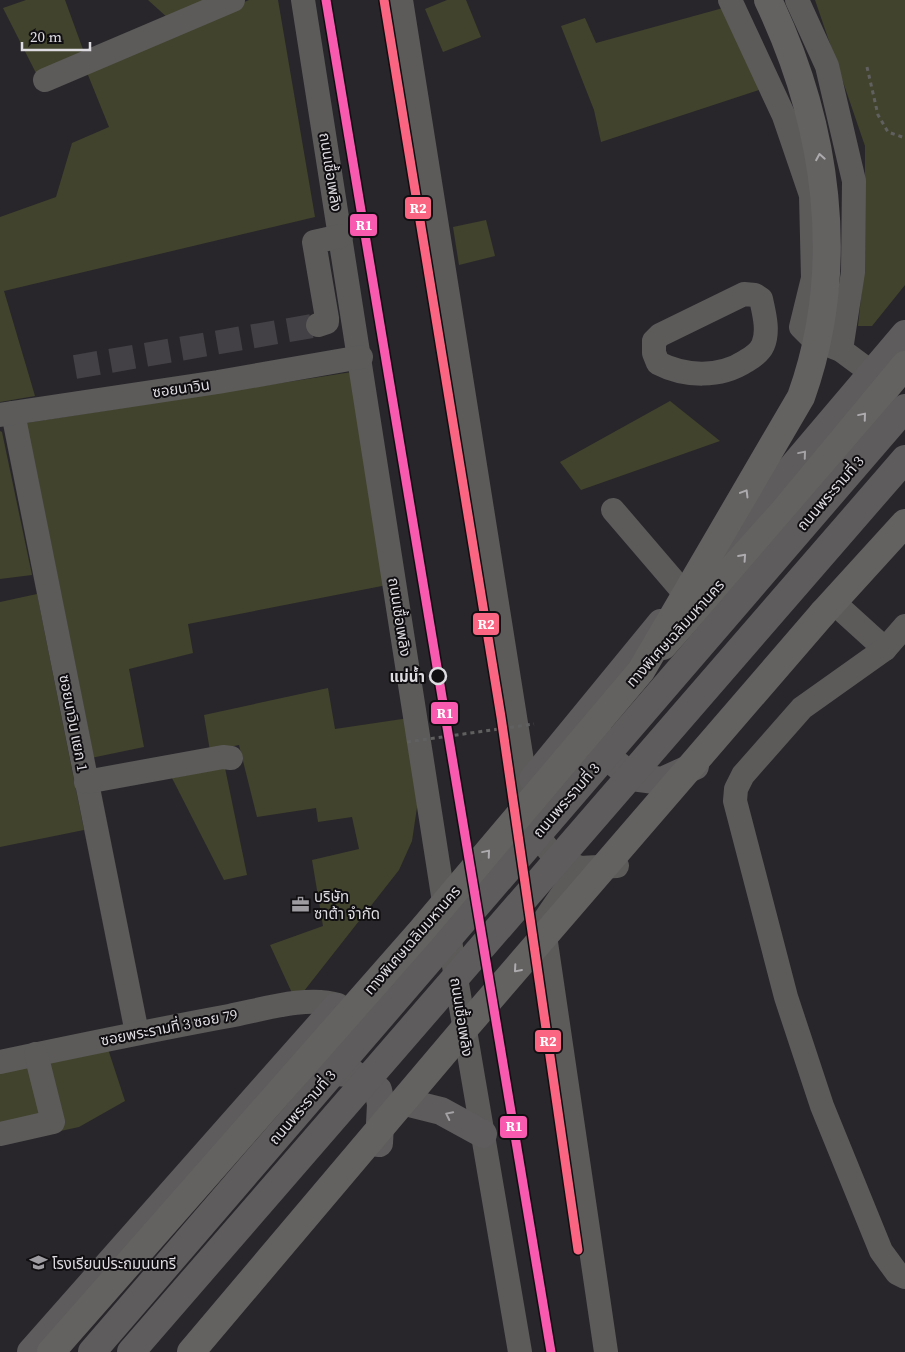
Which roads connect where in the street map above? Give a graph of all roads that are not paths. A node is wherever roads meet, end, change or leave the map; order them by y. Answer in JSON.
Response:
{"nodes":[{"id":1,"x":233,"y":0,"type":"edge"},
{"id":2,"x":304,"y":0,"type":"edge"},
{"id":3,"x":401,"y":0,"type":"edge"},
{"id":4,"x":730,"y":0,"type":"edge"},
{"id":5,"x":768,"y":0,"type":"edge"},
{"id":6,"x":797,"y":0,"type":"edge"},
{"id":7,"x":45,"y":80,"type":"dead end"},
{"id":8,"x":341,"y":236,"type":"junction"},
{"id":9,"x":764,"y":313,"type":"junction"},
{"id":10,"x":318,"y":325,"type":"dead end"},
{"id":11,"x":801,"y":327,"type":"junction"},
{"id":12,"x":905,"y":334,"type":"edge"},
{"id":13,"x":841,"y":350,"type":"junction"},
{"id":14,"x":361,"y":357,"type":"junction"},
{"id":15,"x":905,"y":365,"type":"edge"},
{"id":16,"x":872,"y":372,"type":"junction"},
{"id":17,"x":905,"y":408,"type":"edge"},
{"id":18,"x":905,"y":412,"type":"edge"},
{"id":19,"x":6,"y":414,"type":"edge"},
{"id":20,"x":905,"y":459,"type":"edge"},
{"id":21,"x":905,"y":467,"type":"edge"},
{"id":22,"x":613,"y":510,"type":"dead end"},
{"id":23,"x":905,"y":522,"type":"edge"},
{"id":24,"x":905,"y":537,"type":"edge"},
{"id":25,"x":685,"y":594,"type":"junction"},
{"id":26,"x":842,"y":610,"type":"junction"},
{"id":27,"x":905,"y":626,"type":"edge"},
{"id":28,"x":885,"y":649,"type":"junction"},
{"id":29,"x":640,"y":671,"type":"junction"},
{"id":30,"x":596,"y":699,"type":"junction"},
{"id":31,"x":231,"y":758,"type":"dead end"},
{"id":32,"x":706,"y":761,"type":"junction"},
{"id":33,"x":86,"y":782,"type":"junction"},
{"id":34,"x":526,"y":788,"type":"junction"},
{"id":35,"x":618,"y":866,"type":"junction"},
{"id":36,"x":580,"y":868,"type":"junction"},
{"id":37,"x":442,"y":891,"type":"junction"},
{"id":38,"x":546,"y":952,"type":"junction"},
{"id":39,"x":338,"y":1005,"type":"junction"},
{"id":40,"x":137,"y":1033,"type":"junction"},
{"id":41,"x":466,"y":1042,"type":"junction"},
{"id":42,"x":36,"y":1054,"type":"junction"},
{"id":43,"x":0,"y":1062,"type":"edge"},
{"id":44,"x":255,"y":1098,"type":"junction"},
{"id":45,"x":413,"y":1104,"type":"junction"},
{"id":46,"x":0,"y":1134,"type":"edge"},
{"id":47,"x":483,"y":1134,"type":"junction"},
{"id":48,"x":379,"y":1142,"type":"junction"},
{"id":49,"x":905,"y":1277,"type":"edge"},
{"id":50,"x":31,"y":1352,"type":"edge"},
{"id":51,"x":52,"y":1352,"type":"edge"},
{"id":52,"x":93,"y":1352,"type":"edge"},
{"id":53,"x":131,"y":1352,"type":"edge"},
{"id":54,"x":144,"y":1352,"type":"edge"},
{"id":55,"x":191,"y":1352,"type":"edge"},
{"id":56,"x":200,"y":1352,"type":"edge"},
{"id":57,"x":520,"y":1352,"type":"edge"},
{"id":58,"x":606,"y":1352,"type":"edge"}],
"edges":[{"from":1,"to":7,"type":"street"},
{"from":2,"to":8,"type":"street","name":"ถนนเชื้อเพลิง"},
{"from":3,"to":34,"type":"street"},
{"from":4,"to":11,"type":"street"},
{"from":29,"to":5,"type":"highway","one_way":true,"bridge":true},
{"from":6,"to":13,"type":"street"},
{"from":8,"to":10,"type":"street"},
{"from":8,"to":14,"type":"street","name":"ถนนเชื้อเพลิง"},
{"from":9,"to":9,"type":"street"},
{"from":9,"to":11,"type":"street"},
{"from":11,"to":13,"type":"street"},
{"from":12,"to":16,"type":"main road"},
{"from":13,"to":16,"type":"street"},
{"from":14,"to":19,"type":"street","name":"ซอยนาวิน"},
{"from":14,"to":37,"type":"street","name":"ถนนเชื้อเพลิง"},
{"from":29,"to":15,"type":"highway","name":"ทางพิเศษเฉลิมมหานคร","one_way":true,"bridge":true},
{"from":25,"to":16,"type":"main road","one_way":true},
{"from":17,"to":52,"type":"main road","name":"ถนนพระรามที่ 3","bridge":true},
{"from":18,"to":52,"type":"main road","name":"ถนนพระรามที่ 3"},
{"from":19,"to":33,"type":"street","name":"ซอยนาวิน แยก 1"},
{"from":20,"to":53,"type":"main road","name":"ถนนพระรามที่ 3","bridge":true},
{"from":21,"to":54,"type":"main road"},
{"from":22,"to":25,"type":"street"},
{"from":23,"to":55,"type":"highway","one_way":true,"bridge":true},
{"from":24,"to":26,"type":"main road"},
{"from":25,"to":30,"type":"main road"},
{"from":26,"to":28,"type":"street"},
{"from":26,"to":32,"type":"main road"},
{"from":27,"to":28,"type":"street"},
{"from":28,"to":49,"type":"street"},
{"from":51,"to":29,"type":"highway","name":"ทางพิเศษเฉลิมมหานคร","one_way":true,"bridge":true},
{"from":30,"to":32,"type":"main road"},
{"from":30,"to":34,"type":"main road"},
{"from":31,"to":33,"type":"street"},
{"from":32,"to":35,"type":"main road"},
{"from":33,"to":40,"type":"street","name":"ซอยนาวิน แยก 1"},
{"from":34,"to":36,"type":"street"},
{"from":35,"to":36,"type":"street"},
{"from":35,"to":38,"type":"main road"},
{"from":36,"to":38,"type":"street"},
{"from":37,"to":39,"type":"main road"},
{"from":37,"to":41,"type":"street","name":"ถนนเชื้อเพลิง"},
{"from":38,"to":58,"type":"street"},
{"from":39,"to":40,"type":"street","name":"ซอยพระรามที่ 3 ซอย 79"},
{"from":39,"to":44,"type":"main road"},
{"from":40,"to":42,"type":"street","name":"ซอยพระรามที่ 3 ซอย 79"},
{"from":41,"to":45,"type":"main road"},
{"from":41,"to":47,"type":"street","name":"ถนนเชื้อเพลิง"},
{"from":42,"to":43,"type":"street","name":"ซอยพระรามที่ 3 ซอย 79"},
{"from":42,"to":46,"type":"street"},
{"from":44,"to":48,"type":"main road"},
{"from":44,"to":50,"type":"main road"},
{"from":47,"to":45,"type":"main road","one_way":true},
{"from":45,"to":48,"type":"main road"},
{"from":47,"to":57,"type":"street","name":"ถนนเชื้อเพลิง"},
{"from":48,"to":56,"type":"main road"}]}
